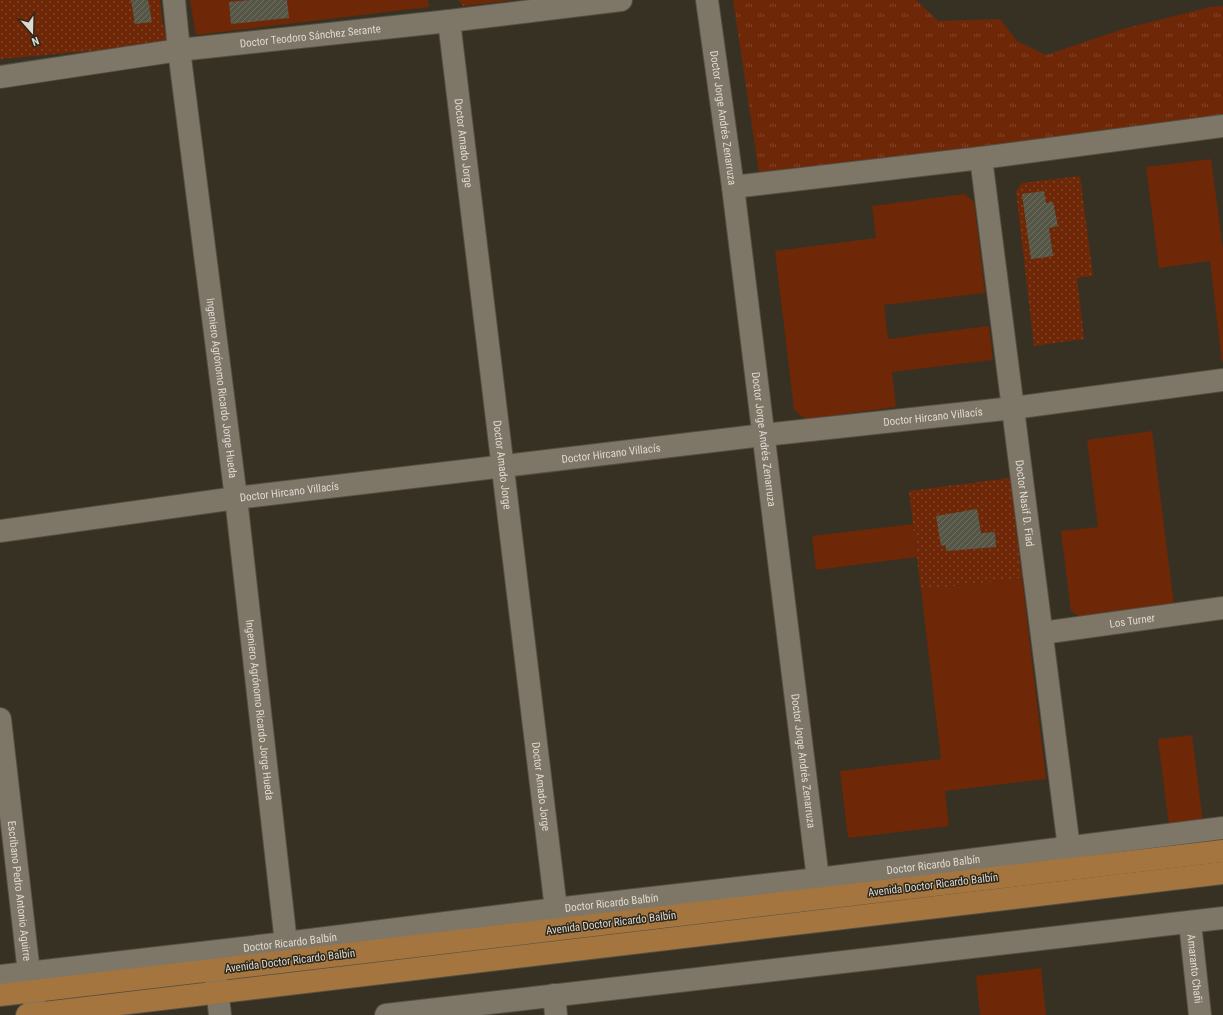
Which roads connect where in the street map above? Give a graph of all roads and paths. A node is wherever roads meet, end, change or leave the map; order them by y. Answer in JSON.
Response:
{"nodes":[{"id":1,"x":174,"y":0,"type":"edge"},
{"id":2,"x":621,"y":0,"type":"edge"},
{"id":3,"x":707,"y":0,"type":"edge"},
{"id":4,"x":449,"y":21,"type":"junction"},
{"id":5,"x":179,"y":50,"type":"junction"},
{"id":6,"x":0,"y":76,"type":"edge"},
{"id":7,"x":1223,"y":126,"type":"edge"},
{"id":8,"x":981,"y":158,"type":"junction"},
{"id":9,"x":733,"y":187,"type":"junction"},
{"id":10,"x":1223,"y":380,"type":"edge"},
{"id":11,"x":1013,"y":408,"type":"junction"},
{"id":12,"x":764,"y":435,"type":"junction"},
{"id":13,"x":503,"y":467,"type":"junction"},
{"id":14,"x":236,"y":498,"type":"junction"},
{"id":15,"x":0,"y":531,"type":"edge"},
{"id":16,"x":1223,"y":608,"type":"edge"},
{"id":17,"x":1042,"y":633,"type":"junction"},
{"id":18,"x":0,"y":719,"type":"edge"},
{"id":19,"x":1223,"y":828,"type":"edge"},
{"id":20,"x":1069,"y":848,"type":"junction"},
{"id":21,"x":1223,"y":851,"type":"edge"},
{"id":22,"x":1223,"y":873,"type":"edge"},
{"id":23,"x":818,"y":879,"type":"junction"},
{"id":24,"x":556,"y":909,"type":"junction"},
{"id":25,"x":1223,"y":918,"type":"edge"},
{"id":26,"x":1190,"y":922,"type":"junction"},
{"id":27,"x":286,"y":943,"type":"junction"},
{"id":28,"x":215,"y":970,"type":"junction"},
{"id":29,"x":0,"y":976,"type":"edge"},
{"id":30,"x":31,"y":982,"type":"junction"},
{"id":31,"x":218,"y":992,"type":"junction"},
{"id":32,"x":0,"y":995,"type":"edge"},
{"id":33,"x":555,"y":1005,"type":"edge"},
{"id":34,"x":31,"y":1014,"type":"edge"},
{"id":35,"x":220,"y":1015,"type":"edge"},
{"id":36,"x":386,"y":1015,"type":"edge"},
{"id":37,"x":1200,"y":1015,"type":"edge"}],
"edges":[{"from":1,"to":5,"type":"street","name":"Ingeniero Agrónomo Ricardo Jorge Hueda"},
{"from":2,"to":4,"type":"street","name":"Doctor Teodoro Sánchez Serante"},
{"from":3,"to":9,"type":"street","name":"Doctor Jorge Andrés Zenarruza"},
{"from":4,"to":5,"type":"street","name":"Doctor Teodoro Sánchez Serante"},
{"from":4,"to":13,"type":"street","name":"Doctor Amado Jorge"},
{"from":5,"to":6,"type":"street","name":"Doctor Teodoro Sánchez Serante"},
{"from":5,"to":14,"type":"street","name":"Ingeniero Agrónomo Ricardo Jorge Hueda"},
{"from":7,"to":8,"type":"street"},
{"from":8,"to":9,"type":"street"},
{"from":8,"to":11,"type":"street","name":"Doctor Nasif D. Fiad"},
{"from":9,"to":12,"type":"street","name":"Doctor Jorge Andrés Zenarruza"},
{"from":10,"to":11,"type":"street","name":"Doctor Hircano Villacís"},
{"from":11,"to":12,"type":"street","name":"Doctor Hircano Villacís"},
{"from":11,"to":17,"type":"street","name":"Doctor Nasif D. Fiad"},
{"from":12,"to":13,"type":"street","name":"Doctor Hircano Villacís"},
{"from":12,"to":23,"type":"street","name":"Doctor Jorge Andrés Zenarruza"},
{"from":13,"to":14,"type":"street","name":"Doctor Hircano Villacís"},
{"from":13,"to":24,"type":"street","name":"Doctor Amado Jorge"},
{"from":14,"to":15,"type":"street","name":"Doctor Hircano Villacís"},
{"from":14,"to":27,"type":"street","name":"Ingeniero Agrónomo Ricardo Jorge Hueda"},
{"from":16,"to":17,"type":"street","name":"Los Turner"},
{"from":17,"to":20,"type":"street","name":"Doctor Nasif D. Fiad"},
{"from":18,"to":30,"type":"street","name":"Escribano Pedro Antonio Aguirre"},
{"from":19,"to":20,"type":"street","name":"Doctor Ricardo Balbín"},
{"from":20,"to":23,"type":"street","name":"Doctor Ricardo Balbín"},
{"from":21,"to":28,"type":"main road","name":"Avenida Doctor Ricardo Balbín"},
{"from":22,"to":31,"type":"main road","name":"Avenida Doctor Ricardo Balbín"},
{"from":23,"to":24,"type":"street","name":"Doctor Ricardo Balbín"},
{"from":24,"to":27,"type":"street","name":"Doctor Ricardo Balbín"},
{"from":25,"to":26,"type":"street"},
{"from":26,"to":33,"type":"street"},
{"from":26,"to":37,"type":"street","name":"Amaranto Chañi"},
{"from":27,"to":30,"type":"street","name":"Doctor Ricardo Balbín"},
{"from":28,"to":30,"type":"main road","name":"Avenida Doctor Ricardo Balbín"},
{"from":28,"to":31,"type":"street"},
{"from":29,"to":30,"type":"street","name":"Doctor Ricardo Balbín"},
{"from":30,"to":32,"type":"main road","name":"Avenida Doctor Ricardo Balbín"},
{"from":30,"to":34,"type":"street","name":"Escribano Pedro Antonio Aguirre"},
{"from":31,"to":34,"type":"main road","name":"Avenida Doctor Ricardo Balbín"},
{"from":31,"to":35,"type":"street"},
{"from":33,"to":36,"type":"street"}]}
